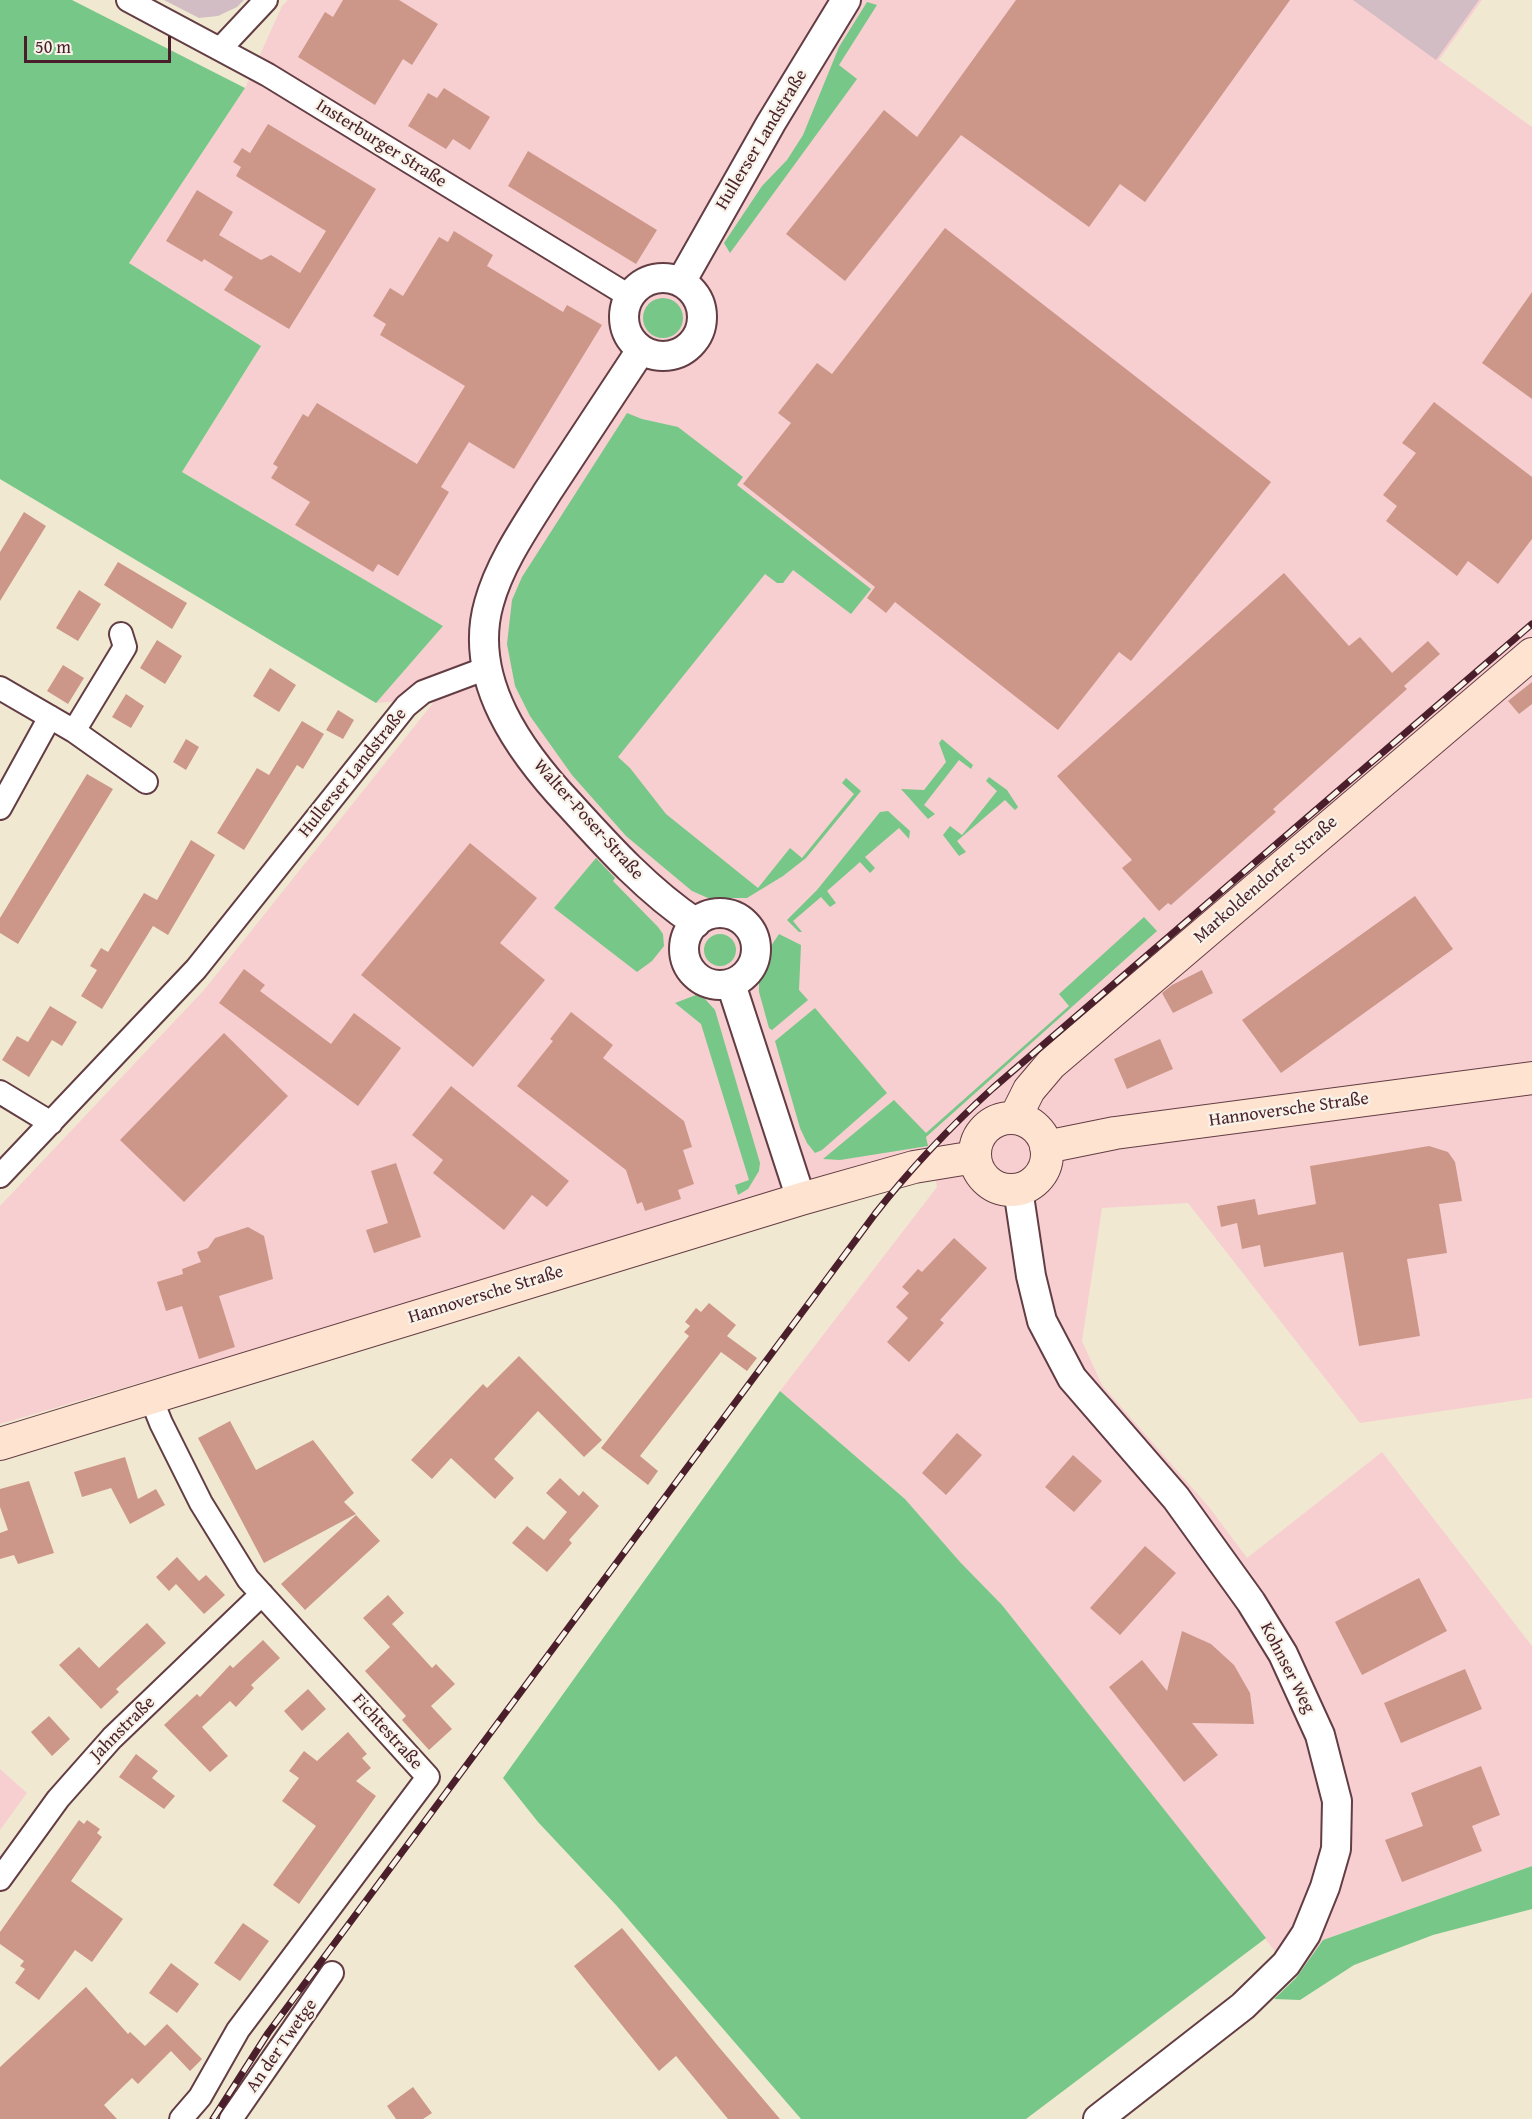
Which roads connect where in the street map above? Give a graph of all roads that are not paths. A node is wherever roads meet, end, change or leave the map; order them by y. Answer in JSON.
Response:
{"nodes":[{"id":1,"x":128,"y":0,"type":"edge"},
{"id":2,"x":266,"y":0,"type":"edge"},
{"id":3,"x":846,"y":0,"type":"edge"},
{"id":4,"x":221,"y":48,"type":"junction"},
{"id":5,"x":681,"y":282,"type":"junction"},
{"id":6,"x":629,"y":296,"type":"junction"},
{"id":7,"x":641,"y":350,"type":"junction"},
{"id":8,"x":121,"y":634,"type":"dead end"},
{"id":9,"x":1532,"y":654,"type":"edge"},
{"id":10,"x":487,"y":668,"type":"junction"},
{"id":11,"x":0,"y":688,"type":"edge"},
{"id":12,"x":50,"y":717,"type":"junction"},
{"id":13,"x":74,"y":731,"type":"junction"},
{"id":14,"x":146,"y":782,"type":"dead end"},
{"id":15,"x":0,"y":808,"type":"edge"},
{"id":16,"x":696,"y":923,"type":"junction"},
{"id":17,"x":731,"y":984,"type":"junction"},
{"id":18,"x":1532,"y":1078,"type":"edge"},
{"id":19,"x":0,"y":1092,"type":"edge"},
{"id":20,"x":1015,"y":1118,"type":"junction"},
{"id":21,"x":51,"y":1123,"type":"junction"},
{"id":22,"x":1046,"y":1147,"type":"junction"},
{"id":23,"x":975,"y":1157,"type":"junction"},
{"id":24,"x":0,"y":1176,"type":"edge"},
{"id":25,"x":1018,"y":1189,"type":"junction"},
{"id":26,"x":801,"y":1199,"type":"junction"},
{"id":27,"x":151,"y":1398,"type":"junction"},
{"id":28,"x":0,"y":1444,"type":"edge"},
{"id":29,"x":262,"y":1594,"type":"junction"},
{"id":30,"x":0,"y":1879,"type":"edge"},
{"id":31,"x":332,"y":1973,"type":"dead end"},
{"id":32,"x":181,"y":2119,"type":"edge"},
{"id":33,"x":231,"y":2119,"type":"edge"},
{"id":34,"x":1098,"y":2119,"type":"edge"}],
"edges":[{"from":1,"to":4,"type":"street","name":"Insterburger Straße"},
{"from":2,"to":4,"type":"street"},
{"from":3,"to":5,"type":"street","name":"Hullerser Landstraße"},
{"from":4,"to":6,"type":"street","name":"Insterburger Straße"},
{"from":5,"to":6,"type":"street"},
{"from":5,"to":7,"type":"street"},
{"from":6,"to":7,"type":"street"},
{"from":7,"to":10,"type":"street"},
{"from":8,"to":13,"type":"street"},
{"from":9,"to":20,"type":"main road","name":"Markoldendorfer Straße"},
{"from":10,"to":16,"type":"street","name":"Walter-Poser-Straße"},
{"from":10,"to":21,"type":"street","name":"Hullerser Landstraße"},
{"from":11,"to":12,"type":"street"},
{"from":12,"to":13,"type":"street"},
{"from":12,"to":15,"type":"street"},
{"from":13,"to":14,"type":"street"},
{"from":16,"to":17,"type":"street"},
{"from":16,"to":17,"type":"street"},
{"from":17,"to":26,"type":"street"},
{"from":18,"to":22,"type":"main road","name":"Hannoversche Straße"},
{"from":19,"to":21,"type":"street"},
{"from":20,"to":22,"type":"main road"},
{"from":20,"to":23,"type":"main road"},
{"from":21,"to":24,"type":"street","name":"Hullerser Landstraße"},
{"from":22,"to":25,"type":"main road"},
{"from":23,"to":25,"type":"main road"},
{"from":23,"to":26,"type":"main road","name":"Hannoversche Straße"},
{"from":25,"to":34,"type":"street","name":"Kohnser Weg"},
{"from":26,"to":27,"type":"main road","name":"Hannoversche Straße"},
{"from":27,"to":28,"type":"main road","name":"Hannoversche Straße"},
{"from":27,"to":29,"type":"street","name":"Fichtestraße"},
{"from":29,"to":30,"type":"street","name":"Jahnstraße"},
{"from":29,"to":32,"type":"street","name":"Fichtestraße"},
{"from":31,"to":33,"type":"street","name":"An der Twetge"}]}
